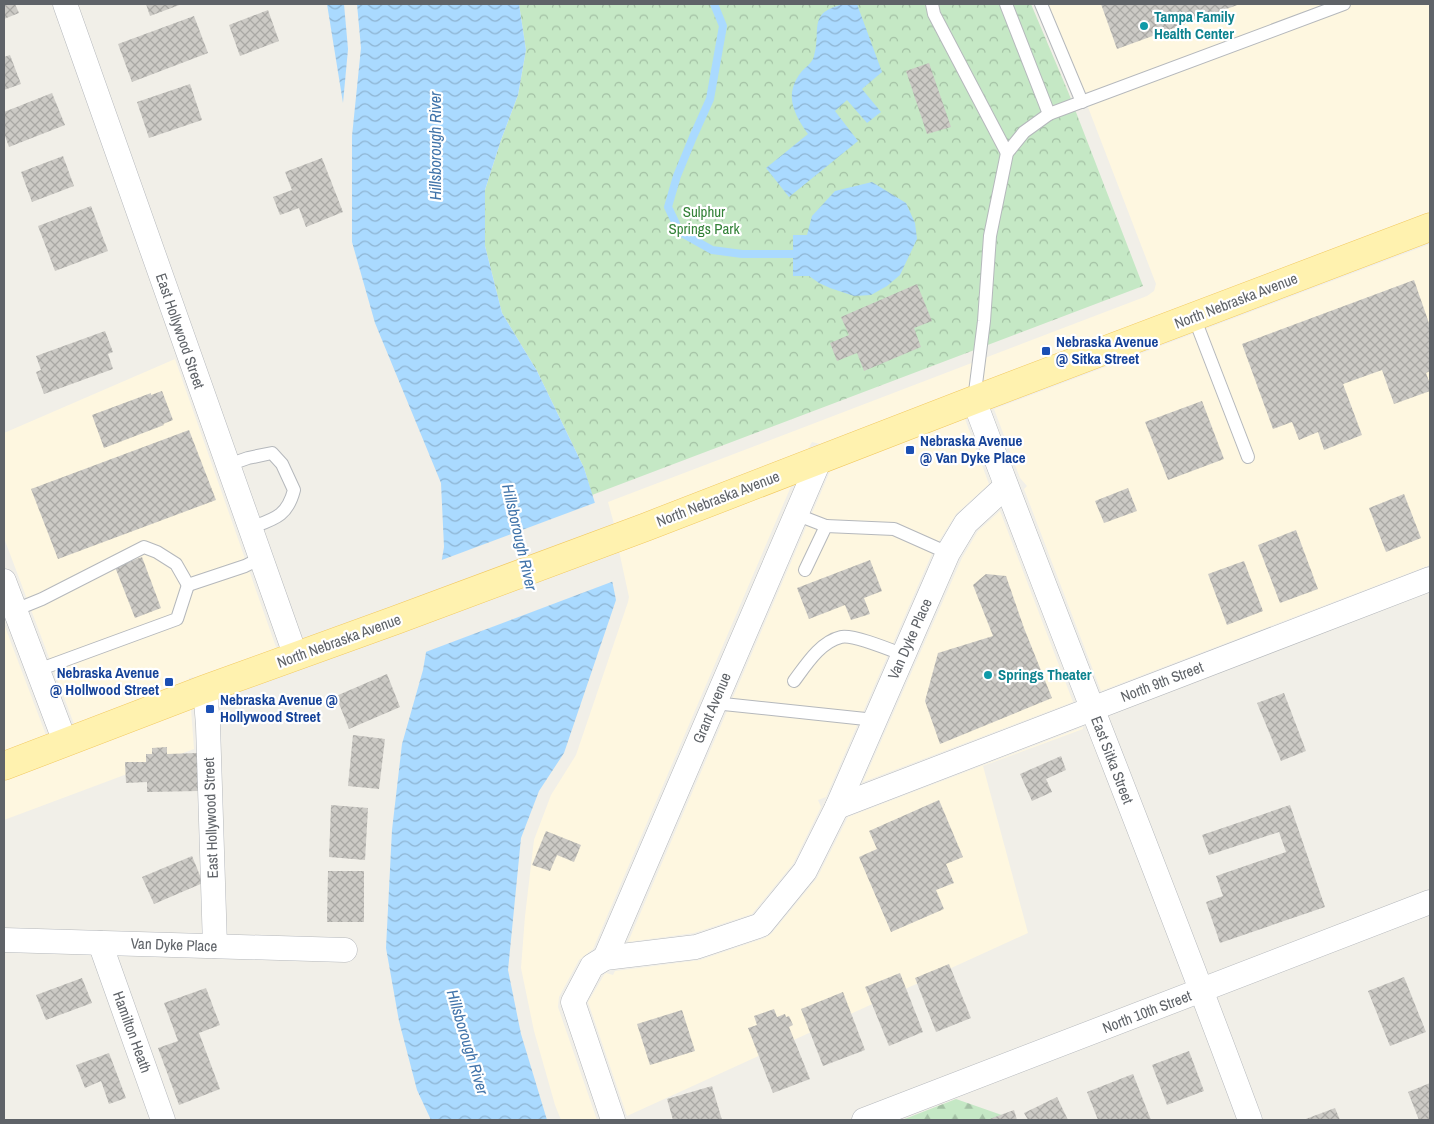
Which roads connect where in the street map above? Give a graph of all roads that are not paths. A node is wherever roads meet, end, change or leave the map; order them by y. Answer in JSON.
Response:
{"nodes":[{"id":1,"x":65,"y":4,"type":"edge"},
{"id":2,"x":943,"y":4,"type":"edge"},
{"id":3,"x":1006,"y":4,"type":"edge"},
{"id":4,"x":1041,"y":4,"type":"edge"},
{"id":5,"x":1344,"y":4,"type":"edge"},
{"id":6,"x":933,"y":9,"type":"edge"},
{"id":7,"x":1082,"y":102,"type":"junction"},
{"id":8,"x":1049,"y":114,"type":"junction"},
{"id":9,"x":1007,"y":153,"type":"junction"},
{"id":10,"x":1430,"y":227,"type":"edge"},
{"id":11,"x":1194,"y":316,"type":"junction"},
{"id":12,"x":974,"y":400,"type":"junction"},
{"id":13,"x":1248,"y":457,"type":"dead end"},
{"id":14,"x":820,"y":459,"type":"junction"},
{"id":15,"x":228,"y":465,"type":"junction"},
{"id":16,"x":1006,"y":486,"type":"junction"},
{"id":17,"x":795,"y":514,"type":"junction"},
{"id":18,"x":826,"y":526,"type":"junction"},
{"id":19,"x":250,"y":528,"type":"junction"},
{"id":20,"x":948,"y":553,"type":"junction"},
{"id":21,"x":261,"y":558,"type":"junction"},
{"id":22,"x":805,"y":570,"type":"dead end"},
{"id":23,"x":1430,"y":579,"type":"edge"},
{"id":24,"x":4,"y":581,"type":"edge"},
{"id":25,"x":188,"y":585,"type":"junction"},
{"id":26,"x":15,"y":610,"type":"junction"},
{"id":27,"x":904,"y":654,"type":"junction"},
{"id":28,"x":296,"y":657,"type":"junction"},
{"id":29,"x":38,"y":670,"type":"junction"},
{"id":30,"x":794,"y":681,"type":"dead end"},
{"id":31,"x":205,"y":689,"type":"junction"},
{"id":32,"x":714,"y":703,"type":"junction"},
{"id":33,"x":1092,"y":709,"type":"junction"},
{"id":34,"x":875,"y":720,"type":"junction"},
{"id":35,"x":65,"y":742,"type":"junction"},
{"id":36,"x":4,"y":766,"type":"edge"},
{"id":37,"x":837,"y":807,"type":"junction"},
{"id":38,"x":1430,"y":902,"type":"edge"},
{"id":39,"x":4,"y":940,"type":"edge"},
{"id":40,"x":100,"y":943,"type":"junction"},
{"id":41,"x":215,"y":946,"type":"junction"},
{"id":42,"x":345,"y":950,"type":"dead end"},
{"id":43,"x":605,"y":958,"type":"junction"},
{"id":44,"x":1202,"y":990,"type":"junction"},
{"id":45,"x":163,"y":1120,"type":"edge"},
{"id":46,"x":613,"y":1120,"type":"edge"},
{"id":47,"x":864,"y":1120,"type":"edge"},
{"id":48,"x":1250,"y":1120,"type":"edge"}],
"edges":[{"from":1,"to":15,"type":"street","name":"East Hollywood Street"},
{"from":2,"to":6,"type":"lane"},
{"from":3,"to":8,"type":"lane"},
{"from":4,"to":7,"type":"lane"},
{"from":5,"to":7,"type":"lane"},
{"from":6,"to":9,"type":"lane"},
{"from":7,"to":8,"type":"lane"},
{"from":8,"to":9,"type":"lane"},
{"from":9,"to":12,"type":"lane"},
{"from":10,"to":11,"type":"main road","name":"North Nebraska Avenue"},
{"from":11,"to":12,"type":"main road","name":"North Nebraska Avenue"},
{"from":11,"to":13,"type":"lane"},
{"from":12,"to":14,"type":"main road","name":"North Nebraska Avenue"},
{"from":12,"to":16,"type":"street","name":"East Sitka Street"},
{"from":14,"to":17,"type":"street","name":"Grant Avenue"},
{"from":14,"to":28,"type":"main road","name":"North Nebraska Avenue"},
{"from":15,"to":19,"type":"street","name":"East Hollywood Street"},
{"from":15,"to":19,"type":"lane"},
{"from":16,"to":20,"type":"street","name":"Van Dyke Place"},
{"from":16,"to":33,"type":"street","name":"East Sitka Street"},
{"from":17,"to":18,"type":"lane"},
{"from":17,"to":32,"type":"street","name":"Grant Avenue"},
{"from":18,"to":20,"type":"lane"},
{"from":18,"to":22,"type":"lane"},
{"from":19,"to":21,"type":"street","name":"East Hollywood Street"},
{"from":20,"to":27,"type":"street","name":"Van Dyke Place"},
{"from":21,"to":25,"type":"lane"},
{"from":21,"to":28,"type":"street","name":"East Hollywood Street"},
{"from":23,"to":33,"type":"street","name":"North 9th Street"},
{"from":24,"to":26,"type":"street"},
{"from":25,"to":26,"type":"lane"},
{"from":25,"to":29,"type":"lane"},
{"from":26,"to":29,"type":"street"},
{"from":27,"to":30,"type":"lane"},
{"from":27,"to":34,"type":"street","name":"Van Dyke Place"},
{"from":28,"to":31,"type":"main road","name":"North Nebraska Avenue"},
{"from":29,"to":35,"type":"street"},
{"from":31,"to":35,"type":"main road","name":"North Nebraska Avenue"},
{"from":31,"to":41,"type":"street","name":"East Hollywood Street"},
{"from":32,"to":34,"type":"lane"},
{"from":32,"to":43,"type":"street","name":"Grant Avenue"},
{"from":33,"to":37,"type":"street","name":"North 9th Street"},
{"from":33,"to":44,"type":"street","name":"East Sitka Street"},
{"from":34,"to":37,"type":"street","name":"Van Dyke Place"},
{"from":35,"to":36,"type":"main road","name":"North Nebraska Avenue"},
{"from":37,"to":43,"type":"street","name":"Van Dyke Place"},
{"from":38,"to":44,"type":"street","name":"North 10th Street"},
{"from":39,"to":40,"type":"street","name":"Van Dyke Place"},
{"from":40,"to":41,"type":"street","name":"Van Dyke Place"},
{"from":40,"to":45,"type":"street","name":"Hamilton Heath"},
{"from":41,"to":42,"type":"street","name":"Van Dyke Place"},
{"from":43,"to":46,"type":"street"},
{"from":44,"to":47,"type":"street","name":"North 10th Street"},
{"from":44,"to":48,"type":"street","name":"East Sitka Street"}]}
